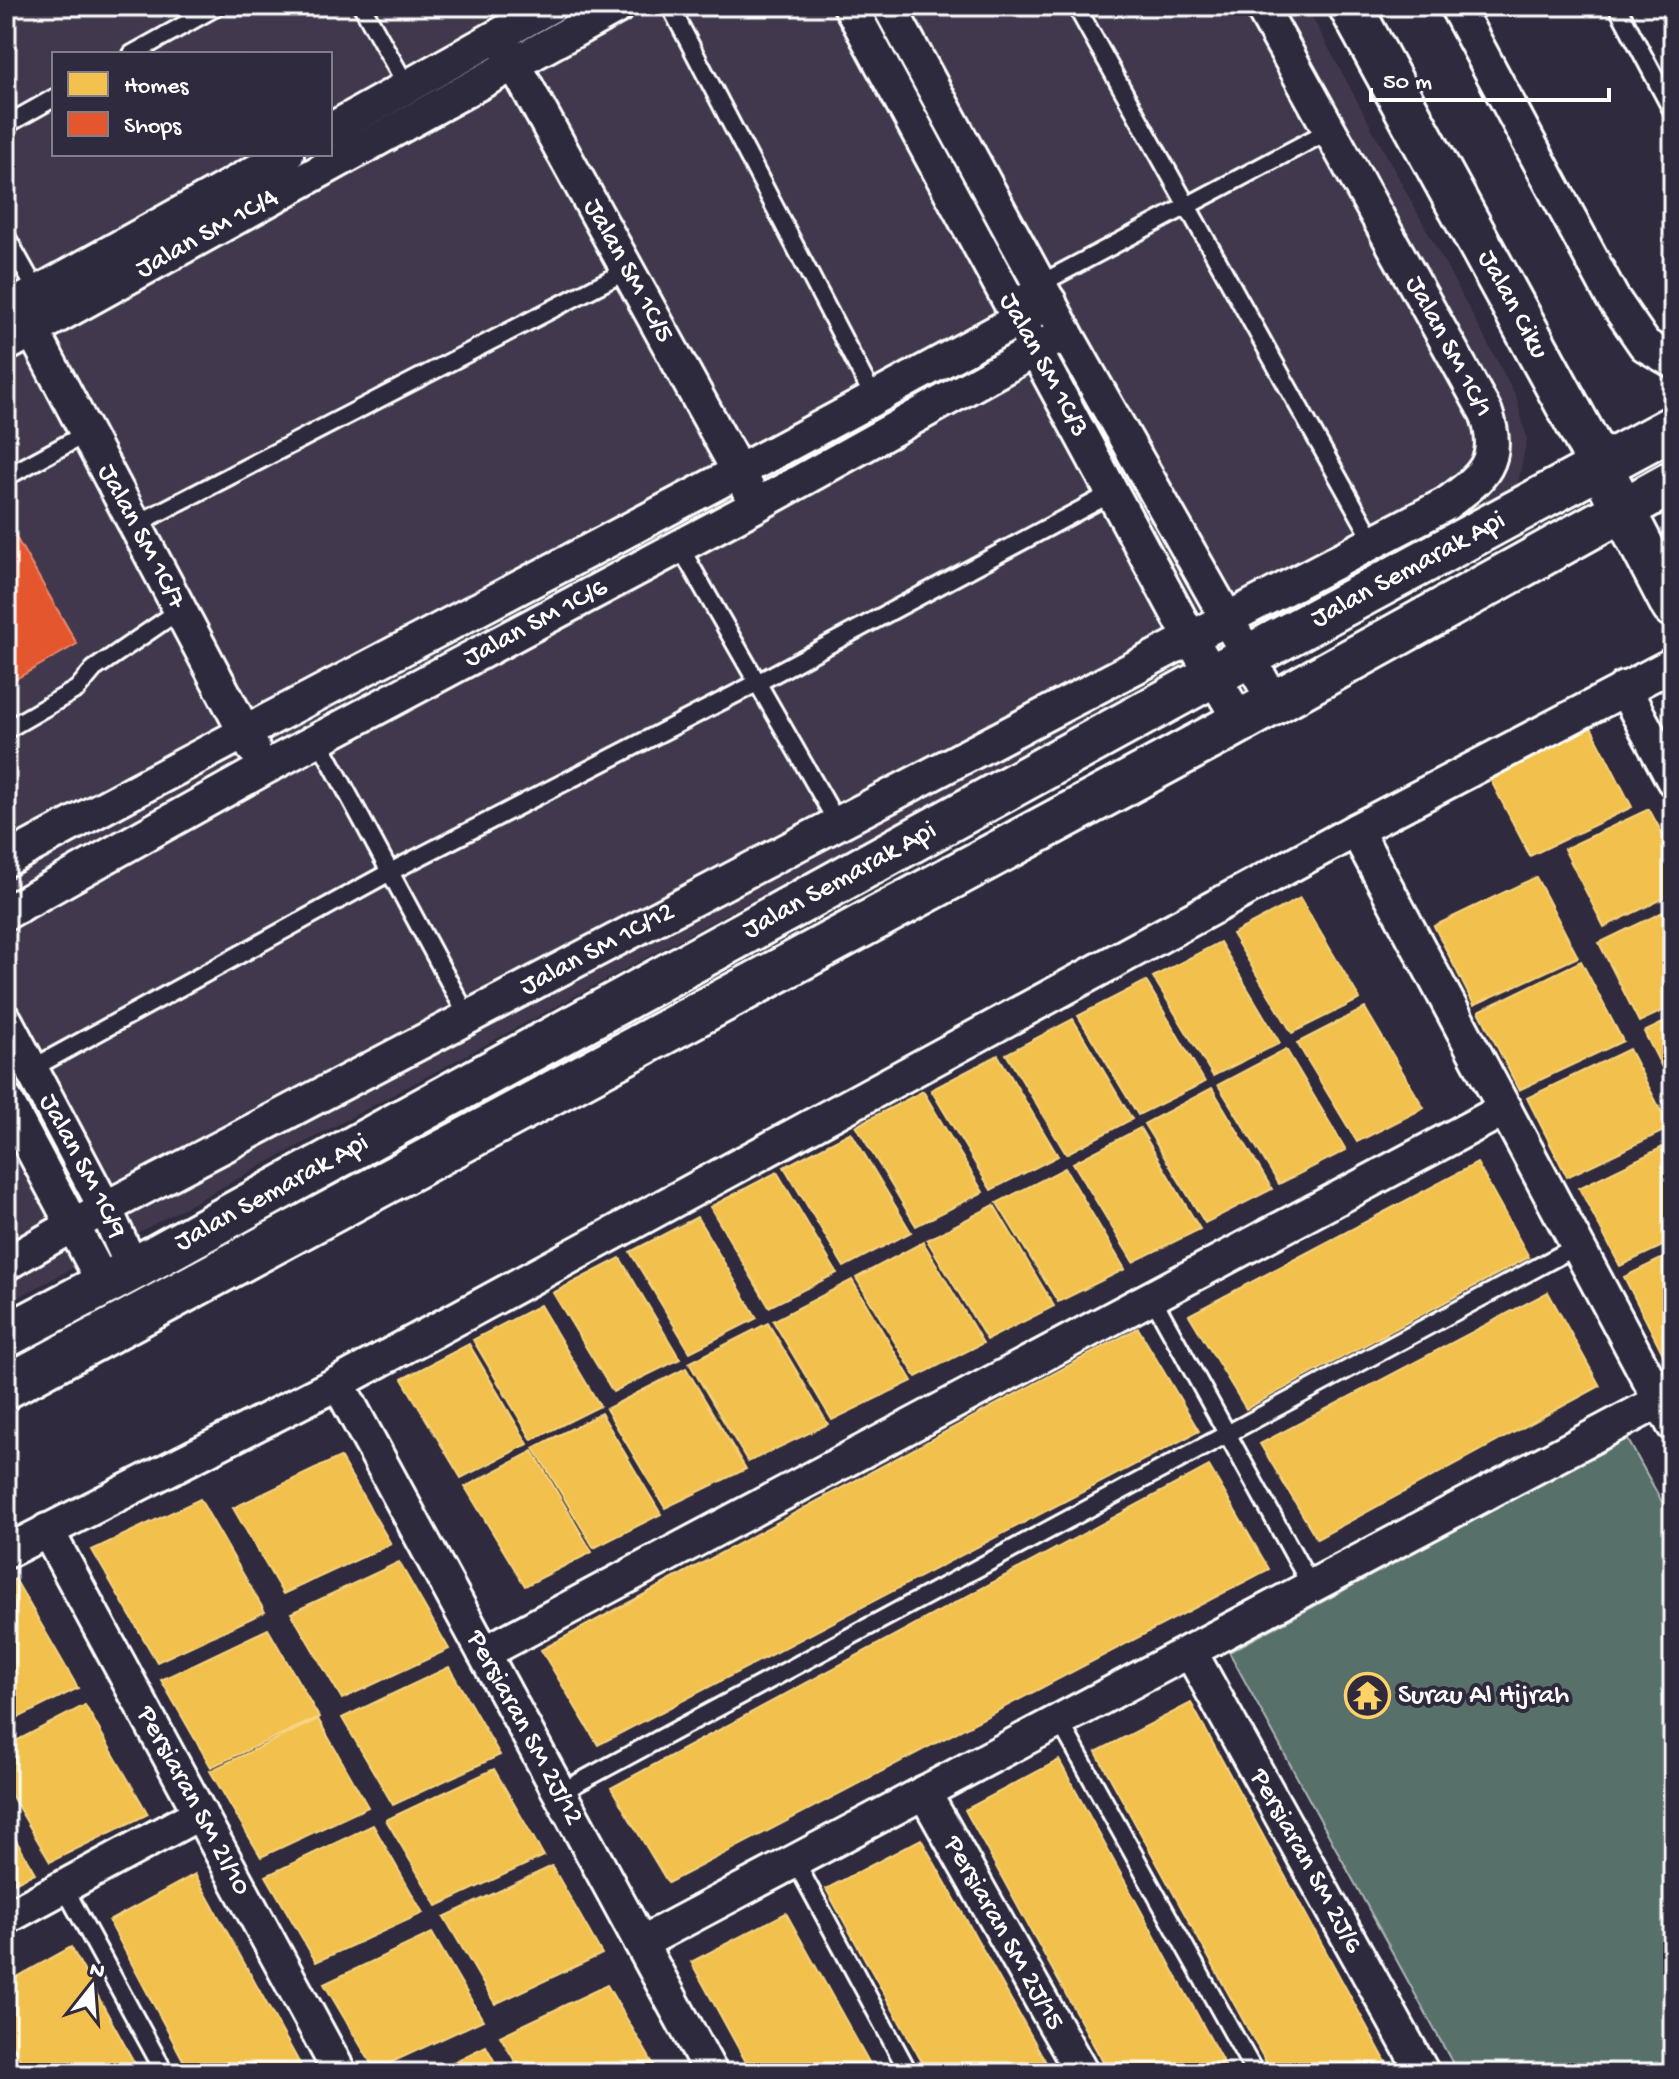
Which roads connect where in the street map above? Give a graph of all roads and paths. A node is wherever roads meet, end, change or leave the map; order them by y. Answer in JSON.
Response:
{"nodes":[{"id":1,"x":218,"y":6,"type":"edge"},
{"id":2,"x":362,"y":6,"type":"edge"},
{"id":3,"x":551,"y":6,"type":"edge"},
{"id":4,"x":619,"y":6,"type":"edge"},
{"id":5,"x":670,"y":6,"type":"edge"},
{"id":6,"x":850,"y":6,"type":"edge"},
{"id":7,"x":889,"y":6,"type":"edge"},
{"id":8,"x":1076,"y":6,"type":"edge"},
{"id":9,"x":1261,"y":6,"type":"edge"},
{"id":10,"x":1350,"y":6,"type":"edge"},
{"id":11,"x":1456,"y":6,"type":"edge"},
{"id":12,"x":1617,"y":6,"type":"edge"},
{"id":13,"x":499,"y":36,"type":"junction"},
{"id":14,"x":136,"y":52,"type":"edge"},
{"id":15,"x":515,"y":65,"type":"junction"},
{"id":16,"x":407,"y":87,"type":"junction"},
{"id":17,"x":52,"y":99,"type":"edge"},
{"id":18,"x":1673,"y":112,"type":"edge"},
{"id":19,"x":6,"y":125,"type":"edge"},
{"id":20,"x":332,"y":129,"type":"edge"},
{"id":21,"x":1328,"y":131,"type":"junction"},
{"id":22,"x":284,"y":156,"type":"edge"},
{"id":23,"x":1186,"y":207,"type":"junction"},
{"id":24,"x":6,"y":236,"type":"edge"},
{"id":25,"x":628,"y":270,"type":"junction"},
{"id":26,"x":1045,"y":294,"type":"junction"},
{"id":27,"x":1013,"y":311,"type":"junction"},
{"id":28,"x":26,"y":317,"type":"edge"},
{"id":29,"x":1066,"y":333,"type":"junction"},
{"id":30,"x":1034,"y":351,"type":"junction"},
{"id":31,"x":1673,"y":361,"type":"edge"},
{"id":32,"x":874,"y":398,"type":"junction"},
{"id":33,"x":1673,"y":427,"type":"edge"},
{"id":34,"x":87,"y":433,"type":"junction"},
{"id":35,"x":1601,"y":467,"type":"junction"},
{"id":36,"x":739,"y":471,"type":"junction"},
{"id":37,"x":6,"y":477,"type":"edge"},
{"id":38,"x":1673,"y":482,"type":"edge"},
{"id":39,"x":1112,"y":493,"type":"junction"},
{"id":40,"x":757,"y":505,"type":"junction"},
{"id":41,"x":1622,"y":509,"type":"junction"},
{"id":42,"x":135,"y":525,"type":"junction"},
{"id":43,"x":1374,"y":542,"type":"junction"},
{"id":44,"x":680,"y":547,"type":"junction"},
{"id":45,"x":1673,"y":606,"type":"edge"},
{"id":46,"x":180,"y":610,"type":"junction"},
{"id":47,"x":1226,"y":619,"type":"junction"},
{"id":48,"x":1190,"y":637,"type":"junction"},
{"id":49,"x":1250,"y":656,"type":"junction"},
{"id":50,"x":1673,"y":664,"type":"edge"},
{"id":51,"x":1212,"y":676,"type":"junction"},
{"id":52,"x":757,"y":683,"type":"junction"},
{"id":53,"x":1624,"y":688,"type":"junction"},
{"id":54,"x":1257,"y":712,"type":"junction"},
{"id":55,"x":6,"y":730,"type":"edge"},
{"id":56,"x":243,"y":731,"type":"junction"},
{"id":57,"x":319,"y":740,"type":"junction"},
{"id":58,"x":263,"y":769,"type":"junction"},
{"id":59,"x":1673,"y":780,"type":"edge"},
{"id":60,"x":838,"y":824,"type":"junction"},
{"id":61,"x":1356,"y":830,"type":"junction"},
{"id":62,"x":6,"y":860,"type":"edge"},
{"id":63,"x":390,"y":872,"type":"junction"},
{"id":64,"x":6,"y":913,"type":"edge"},
{"id":65,"x":469,"y":1019,"type":"junction"},
{"id":66,"x":6,"y":1021,"type":"edge"},
{"id":67,"x":31,"y":1069,"type":"junction"},
{"id":68,"x":6,"y":1100,"type":"edge"},
{"id":69,"x":1505,"y":1109,"type":"junction"},
{"id":70,"x":106,"y":1210,"type":"junction"},
{"id":71,"x":73,"y":1225,"type":"junction"},
{"id":72,"x":1577,"y":1246,"type":"junction"},
{"id":73,"x":6,"y":1264,"type":"edge"},
{"id":74,"x":119,"y":1276,"type":"junction"},
{"id":75,"x":1152,"y":1297,"type":"junction"},
{"id":76,"x":6,"y":1336,"type":"edge"},
{"id":77,"x":338,"y":1383,"type":"junction"},
{"id":78,"x":6,"y":1387,"type":"edge"},
{"id":79,"x":1666,"y":1413,"type":"edge"},
{"id":80,"x":1228,"y":1434,"type":"junction"},
{"id":81,"x":47,"y":1530,"type":"junction"},
{"id":82,"x":6,"y":1552,"type":"edge"},
{"id":83,"x":1311,"y":1586,"type":"junction"},
{"id":84,"x":1190,"y":1651,"type":"junction"},
{"id":85,"x":484,"y":1653,"type":"junction"},
{"id":86,"x":1059,"y":1720,"type":"junction"},
{"id":87,"x":924,"y":1792,"type":"junction"},
{"id":88,"x":559,"y":1793,"type":"junction"},
{"id":89,"x":200,"y":1813,"type":"junction"},
{"id":90,"x":795,"y":1861,"type":"junction"},
{"id":91,"x":64,"y":1887,"type":"junction"},
{"id":92,"x":6,"y":1918,"type":"edge"},
{"id":93,"x":641,"y":1943,"type":"junction"},
{"id":94,"x":165,"y":2073,"type":"edge"},
{"id":95,"x":340,"y":2073,"type":"edge"},
{"id":96,"x":711,"y":2073,"type":"edge"},
{"id":97,"x":909,"y":2073,"type":"edge"},
{"id":98,"x":1082,"y":2073,"type":"edge"},
{"id":99,"x":1255,"y":2073,"type":"edge"},
{"id":100,"x":1423,"y":2073,"type":"edge"}],
"edges":[{"from":1,"to":14,"type":"lane"},
{"from":2,"to":16,"type":"lane"},
{"from":3,"to":13,"type":"street"},
{"from":4,"to":15,"type":"street","name":"Jalan SM 1C/4"},
{"from":5,"to":32,"type":"lane"},
{"from":6,"to":27,"type":"street","name":"Jalan SM 1C/3"},
{"from":7,"to":26,"type":"street","name":"Jalan SM 1C/3"},
{"from":8,"to":23,"type":"lane"},
{"from":9,"to":21,"type":"street","name":"Jalan SM 1C/1"},
{"from":10,"to":35,"type":"street","name":"Jalan Ciku"},
{"from":11,"to":31,"type":"street"},
{"from":12,"to":18,"type":"lane"},
{"from":13,"to":15,"type":"street","name":"Jalan SM 1C/5"},
{"from":13,"to":16,"type":"street"},
{"from":15,"to":25,"type":"street","name":"Jalan SM 1C/5"},
{"from":15,"to":28,"type":"street","name":"Jalan SM 1C/4"},
{"from":16,"to":20,"type":"street"},
{"from":17,"to":19,"type":"lane"},
{"from":21,"to":23,"type":"lane"},
{"from":21,"to":43,"type":"street","name":"Jalan SM 1C/1"},
{"from":22,"to":28,"type":"street","name":"Jalan SM 1C/4"},
{"from":23,"to":26,"type":"lane"},
{"from":23,"to":43,"type":"lane"},
{"from":24,"to":28,"type":"lane"},
{"from":25,"to":36,"type":"street","name":"Jalan SM 1C/5"},
{"from":25,"to":42,"type":"lane"},
{"from":26,"to":27,"type":"street","name":"Jalan SM 1C/6"},
{"from":26,"to":29,"type":"street","name":"Jalan SM 1C/3"},
{"from":27,"to":30,"type":"street","name":"Jalan SM 1C/3"},
{"from":27,"to":32,"type":"street","name":"Jalan SM 1C/6"},
{"from":28,"to":34,"type":"street","name":"Jalan SM 1C/7"},
{"from":29,"to":30,"type":"street","name":"Jalan SM 1C/6"},
{"from":29,"to":47,"type":"street","name":"Jalan SM 1C/3"},
{"from":30,"to":39,"type":"street","name":"Jalan SM 1C/3"},
{"from":30,"to":40,"type":"street","name":"Jalan SM 1C/6"},
{"from":32,"to":36,"type":"street","name":"Jalan SM 1C/6"},
{"from":33,"to":35,"type":"street","name":"Jalan Semarak Api"},
{"from":34,"to":37,"type":"lane"},
{"from":34,"to":42,"type":"street","name":"Jalan SM 1C/7"},
{"from":35,"to":41,"type":"street","name":"Jalan Ciku"},
{"from":35,"to":49,"type":"street","name":"Jalan Semarak Api"},
{"from":36,"to":40,"type":"street","name":"Jalan SM 1C/5"},
{"from":36,"to":56,"type":"street","name":"Jalan SM 1C/6"},
{"from":38,"to":41,"type":"street","name":"Jalan Semarak Api"},
{"from":39,"to":48,"type":"street","name":"Jalan SM 1C/3"},
{"from":39,"to":52,"type":"lane"},
{"from":40,"to":44,"type":"street","name":"Jalan SM 1C/6"},
{"from":41,"to":45,"type":"street","name":"Jalan Ciku"},
{"from":41,"to":54,"type":"street","name":"Jalan Semarak Api"},
{"from":42,"to":46,"type":"street","name":"Jalan SM 1C/7"},
{"from":43,"to":47,"type":"street","name":"Jalan SM 1C/1"},
{"from":44,"to":52,"type":"lane"},
{"from":44,"to":57,"type":"street","name":"Jalan SM 1C/6"},
{"from":46,"to":55,"type":"lane"},
{"from":46,"to":56,"type":"street","name":"Jalan SM 1C/7"},
{"from":47,"to":48,"type":"street","name":"Jalan SM 1C/1"},
{"from":47,"to":49,"type":"street","name":"Jalan SM 1C/3"},
{"from":48,"to":51,"type":"street","name":"Jalan SM 1C/3"},
{"from":48,"to":60,"type":"street","name":"Jalan SM 1C/12"},
{"from":49,"to":51,"type":"street","name":"Jalan Semarak Api"},
{"from":49,"to":54,"type":"street","name":"Jalan SM 1C/3"},
{"from":50,"to":53,"type":"street"},
{"from":51,"to":54,"type":"street","name":"Jalan SM 1C/3"},
{"from":51,"to":74,"type":"street","name":"Jalan Semarak Api"},
{"from":52,"to":60,"type":"lane"},
{"from":52,"to":63,"type":"lane"},
{"from":53,"to":59,"type":"street"},
{"from":53,"to":61,"type":"street"},
{"from":54,"to":78,"type":"street","name":"Jalan Semarak Api"},
{"from":56,"to":58,"type":"street","name":"Jalan SM 1C/7"},
{"from":56,"to":62,"type":"street","name":"Jalan SM 1C/6"},
{"from":57,"to":58,"type":"street","name":"Jalan SM 1C/6"},
{"from":57,"to":63,"type":"lane"},
{"from":58,"to":64,"type":"street","name":"Jalan SM 1C/6"},
{"from":60,"to":65,"type":"street","name":"Jalan SM 1C/12"},
{"from":61,"to":69,"type":"street"},
{"from":61,"to":77,"type":"street"},
{"from":63,"to":65,"type":"lane"},
{"from":63,"to":67,"type":"lane"},
{"from":65,"to":70,"type":"street","name":"Jalan SM 1C/12"},
{"from":66,"to":67,"type":"street","name":"Jalan SM 1C/9"},
{"from":67,"to":70,"type":"street","name":"Jalan SM 1C/9"},
{"from":68,"to":71,"type":"street","name":"Jalan SM 1C/9"},
{"from":69,"to":72,"type":"street"},
{"from":69,"to":75,"type":"street"},
{"from":70,"to":71,"type":"street","name":"Jalan SM 1C/12"},
{"from":70,"to":74,"type":"street","name":"Jalan SM 1C/9"},
{"from":71,"to":73,"type":"street","name":"Jalan SM 1C/12"},
{"from":71,"to":74,"type":"street","name":"Jalan SM 1C/9"},
{"from":72,"to":79,"type":"street"},
{"from":72,"to":80,"type":"lane"},
{"from":74,"to":76,"type":"street","name":"Jalan Semarak Api"},
{"from":75,"to":80,"type":"lane"},
{"from":75,"to":85,"type":"street"},
{"from":77,"to":81,"type":"street"},
{"from":77,"to":85,"type":"street","name":"Persiaran SM 2J/12"},
{"from":79,"to":83,"type":"street"},
{"from":80,"to":83,"type":"lane"},
{"from":80,"to":88,"type":"lane"},
{"from":81,"to":82,"type":"street"},
{"from":81,"to":89,"type":"street","name":"Persiaran SM 2I/10"},
{"from":83,"to":84,"type":"street"},
{"from":84,"to":86,"type":"street"},
{"from":84,"to":100,"type":"street","name":"Persiaran SM 2J/6"},
{"from":85,"to":88,"type":"street","name":"Persiaran SM 2J/12"},
{"from":86,"to":87,"type":"street"},
{"from":86,"to":99,"type":"lane"},
{"from":87,"to":90,"type":"street"},
{"from":87,"to":98,"type":"street","name":"Persiaran SM 2J/15"},
{"from":88,"to":93,"type":"street","name":"Persiaran SM 2J/12"},
{"from":89,"to":91,"type":"street"},
{"from":89,"to":95,"type":"street","name":"Persiaran SM 2I/10"},
{"from":90,"to":93,"type":"street"},
{"from":90,"to":97,"type":"lane"},
{"from":91,"to":92,"type":"street"},
{"from":91,"to":94,"type":"lane"},
{"from":93,"to":96,"type":"street","name":"Persiaran SM 2J/12"}]}
